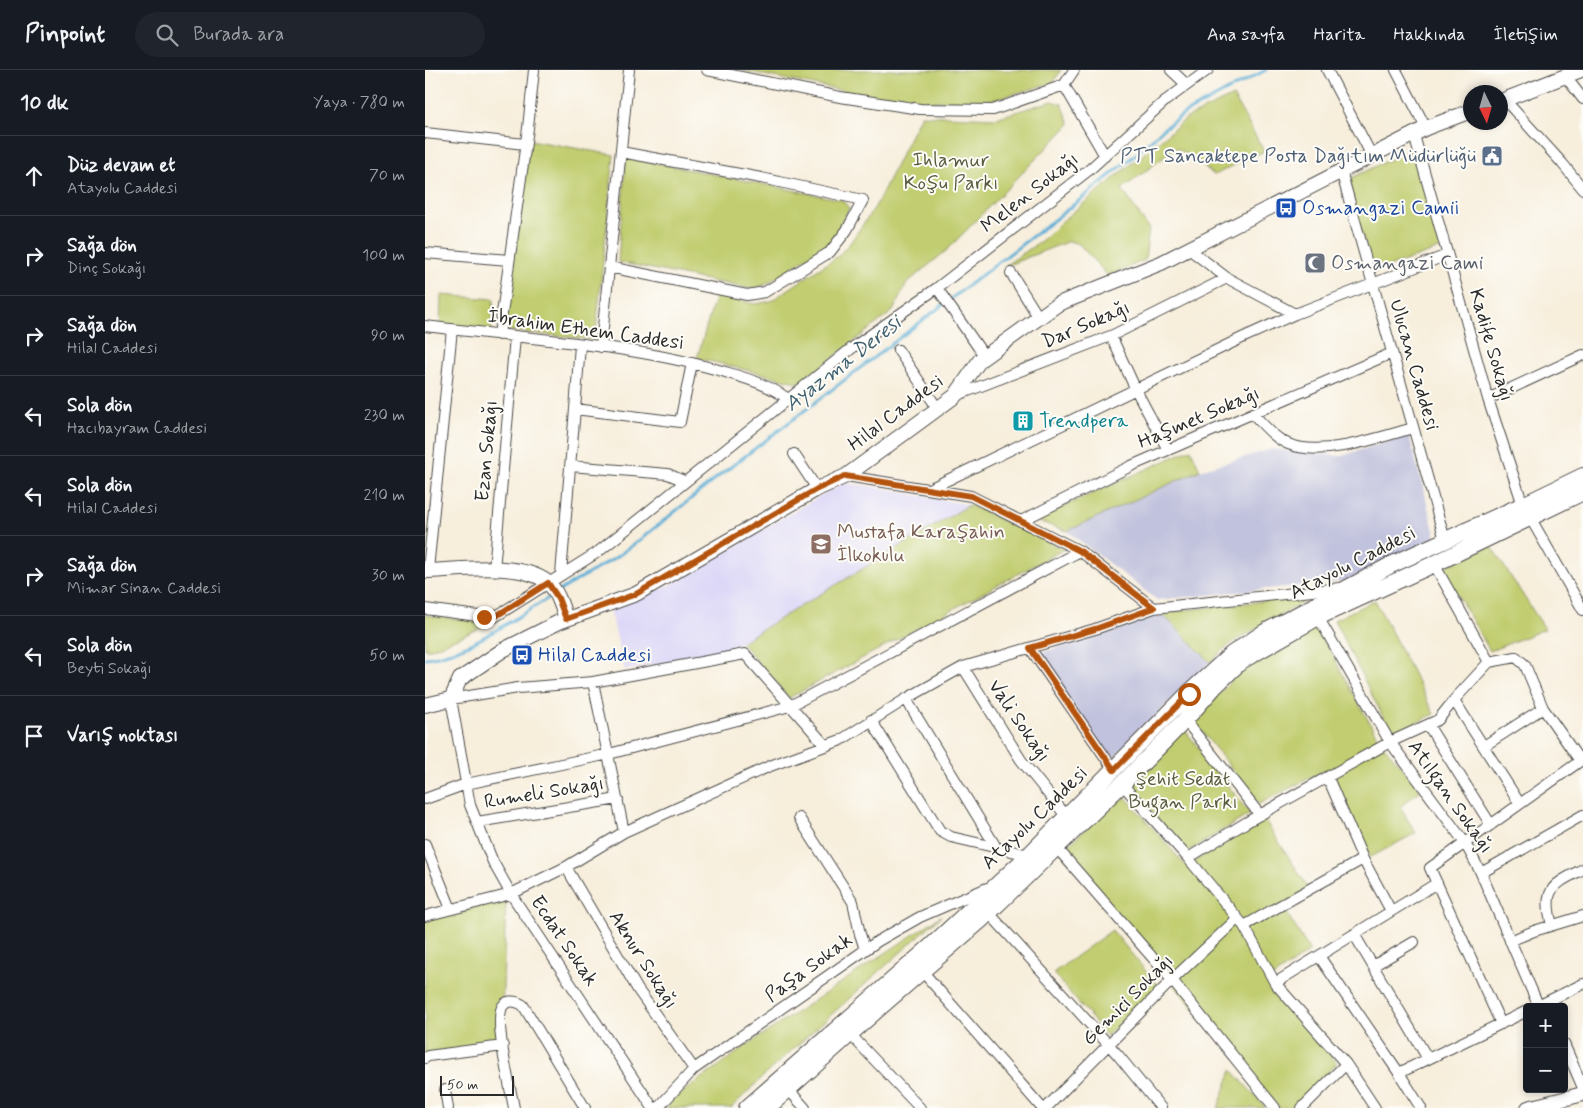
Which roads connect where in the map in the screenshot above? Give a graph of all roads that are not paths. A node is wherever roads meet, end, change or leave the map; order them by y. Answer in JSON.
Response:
{"nodes":[{"id":1,"x":534,"y":70,"type":"edge"},
{"id":2,"x":629,"y":70,"type":"edge"},
{"id":3,"x":707,"y":70,"type":"edge"},
{"id":4,"x":1074,"y":70,"type":"edge"},
{"id":5,"x":1171,"y":70,"type":"edge"},
{"id":6,"x":1208,"y":70,"type":"edge"},
{"id":7,"x":1327,"y":70,"type":"edge"},
{"id":8,"x":1396,"y":70,"type":"edge"},
{"id":9,"x":1581,"y":70,"type":"edge"},
{"id":10,"x":728,"y":72,"type":"edge"},
{"id":11,"x":1565,"y":76,"type":"junction"},
{"id":12,"x":1064,"y":85,"type":"junction"},
{"id":13,"x":1187,"y":85,"type":"junction"},
{"id":14,"x":1508,"y":98,"type":"edge"},
{"id":15,"x":1583,"y":99,"type":"edge"},
{"id":16,"x":1508,"y":106,"type":"edge"},
{"id":17,"x":1463,"y":114,"type":"edge"},
{"id":18,"x":1420,"y":132,"type":"junction"},
{"id":19,"x":425,"y":133,"type":"edge"},
{"id":20,"x":525,"y":144,"type":"junction"},
{"id":21,"x":621,"y":152,"type":"junction"},
{"id":22,"x":1105,"y":156,"type":"junction"},
{"id":23,"x":1372,"y":156,"type":"junction"},
{"id":24,"x":1341,"y":171,"type":"junction"},
{"id":25,"x":1583,"y":188,"type":"edge"},
{"id":26,"x":1189,"y":248,"type":"junction"},
{"id":27,"x":425,"y":253,"type":"edge"},
{"id":28,"x":1447,"y":255,"type":"junction"},
{"id":29,"x":509,"y":260,"type":"junction"},
{"id":30,"x":609,"y":266,"type":"junction"},
{"id":31,"x":1011,"y":274,"type":"dead end"},
{"id":32,"x":1227,"y":278,"type":"junction"},
{"id":33,"x":1373,"y":283,"type":"junction"},
{"id":34,"x":937,"y":288,"type":"junction"},
{"id":35,"x":1295,"y":314,"type":"junction"},
{"id":36,"x":1039,"y":318,"type":"junction"},
{"id":37,"x":425,"y":326,"type":"edge"},
{"id":38,"x":451,"y":329,"type":"junction"},
{"id":39,"x":499,"y":335,"type":"junction"},
{"id":40,"x":1113,"y":335,"type":"junction"},
{"id":41,"x":515,"y":337,"type":"junction"},
{"id":42,"x":580,"y":345,"type":"junction"},
{"id":43,"x":601,"y":347,"type":"junction"},
{"id":44,"x":897,"y":350,"type":"dead end"},
{"id":45,"x":1392,"y":353,"type":"junction"},
{"id":46,"x":1583,"y":354,"type":"edge"},
{"id":47,"x":985,"y":356,"type":"junction"},
{"id":48,"x":692,"y":363,"type":"junction"},
{"id":49,"x":1136,"y":390,"type":"junction"},
{"id":50,"x":955,"y":396,"type":"junction"},
{"id":51,"x":788,"y":399,"type":"junction"},
{"id":52,"x":1488,"y":399,"type":"junction"},
{"id":53,"x":575,"y":409,"type":"junction"},
{"id":54,"x":938,"y":409,"type":"junction"},
{"id":55,"x":1253,"y":414,"type":"junction"},
{"id":56,"x":1413,"y":428,"type":"junction"},
{"id":57,"x":1168,"y":450,"type":"junction"},
{"id":58,"x":794,"y":454,"type":"dead end"},
{"id":59,"x":570,"y":466,"type":"junction"},
{"id":60,"x":845,"y":476,"type":"junction"},
{"id":61,"x":1583,"y":476,"type":"edge"},
{"id":62,"x":684,"y":481,"type":"junction"},
{"id":63,"x":817,"y":489,"type":"junction"},
{"id":64,"x":929,"y":489,"type":"junction"},
{"id":65,"x":1583,"y":492,"type":"edge"},
{"id":66,"x":1527,"y":511,"type":"junction"},
{"id":67,"x":1021,"y":521,"type":"junction"},
{"id":68,"x":1445,"y":540,"type":"junction"},
{"id":69,"x":1080,"y":551,"type":"junction"},
{"id":70,"x":1434,"y":564,"type":"junction"},
{"id":71,"x":494,"y":569,"type":"junction"},
{"id":72,"x":426,"y":570,"type":"edge"},
{"id":73,"x":561,"y":574,"type":"junction"},
{"id":74,"x":1349,"y":587,"type":"junction"},
{"id":75,"x":553,"y":590,"type":"junction"},
{"id":76,"x":1367,"y":596,"type":"junction"},
{"id":77,"x":1154,"y":608,"type":"junction"},
{"id":78,"x":425,"y":609,"type":"edge"},
{"id":79,"x":1583,"y":610,"type":"edge"},
{"id":80,"x":1318,"y":617,"type":"junction"},
{"id":81,"x":566,"y":619,"type":"junction"},
{"id":82,"x":1030,"y":648,"type":"junction"},
{"id":83,"x":1489,"y":662,"type":"junction"},
{"id":84,"x":963,"y":666,"type":"junction"},
{"id":85,"x":593,"y":682,"type":"junction"},
{"id":86,"x":451,"y":698,"type":"junction"},
{"id":87,"x":906,"y":699,"type":"junction"},
{"id":88,"x":1454,"y":700,"type":"junction"},
{"id":89,"x":425,"y":706,"type":"edge"},
{"id":90,"x":790,"y":706,"type":"junction"},
{"id":91,"x":1543,"y":708,"type":"junction"},
{"id":92,"x":871,"y":720,"type":"junction"},
{"id":93,"x":1185,"y":720,"type":"junction"},
{"id":94,"x":1428,"y":724,"type":"junction"},
{"id":95,"x":1390,"y":742,"type":"junction"},
{"id":96,"x":826,"y":746,"type":"junction"},
{"id":97,"x":1484,"y":746,"type":"junction"},
{"id":98,"x":609,"y":754,"type":"junction"},
{"id":99,"x":1582,"y":760,"type":"edge"},
{"id":100,"x":1118,"y":777,"type":"junction"},
{"id":101,"x":1328,"y":778,"type":"junction"},
{"id":102,"x":466,"y":784,"type":"junction"},
{"id":103,"x":425,"y":799,"type":"edge"},
{"id":104,"x":618,"y":799,"type":"junction"},
{"id":105,"x":1520,"y":804,"type":"junction"},
{"id":106,"x":1260,"y":815,"type":"junction"},
{"id":107,"x":1583,"y":815,"type":"edge"},
{"id":108,"x":1067,"y":817,"type":"junction"},
{"id":109,"x":799,"y":818,"type":"dead end"},
{"id":110,"x":477,"y":822,"type":"junction"},
{"id":111,"x":1491,"y":825,"type":"junction"},
{"id":112,"x":624,"y":832,"type":"junction"},
{"id":113,"x":1465,"y":843,"type":"junction"},
{"id":114,"x":425,"y":844,"type":"edge"},
{"id":115,"x":996,"y":847,"type":"junction"},
{"id":116,"x":1057,"y":848,"type":"junction"},
{"id":117,"x":1029,"y":855,"type":"junction"},
{"id":118,"x":1188,"y":858,"type":"junction"},
{"id":119,"x":1363,"y":859,"type":"junction"},
{"id":120,"x":566,"y":867,"type":"junction"},
{"id":121,"x":1583,"y":869,"type":"edge"},
{"id":122,"x":1481,"y":873,"type":"junction"},
{"id":123,"x":1437,"y":883,"type":"junction"},
{"id":124,"x":998,"y":884,"type":"junction"},
{"id":125,"x":511,"y":894,"type":"junction"},
{"id":126,"x":451,"y":909,"type":"junction"},
{"id":127,"x":1391,"y":912,"type":"junction"},
{"id":128,"x":989,"y":913,"type":"junction"},
{"id":129,"x":425,"y":916,"type":"edge"},
{"id":130,"x":1583,"y":916,"type":"edge"},
{"id":131,"x":1240,"y":922,"type":"junction"},
{"id":132,"x":1552,"y":925,"type":"junction"},
{"id":133,"x":1354,"y":934,"type":"junction"},
{"id":134,"x":1510,"y":940,"type":"junction"},
{"id":135,"x":1413,"y":942,"type":"dead end"},
{"id":136,"x":865,"y":949,"type":"junction"},
{"id":137,"x":1319,"y":956,"type":"junction"},
{"id":138,"x":1373,"y":966,"type":"junction"},
{"id":139,"x":922,"y":972,"type":"junction"},
{"id":140,"x":1172,"y":980,"type":"junction"},
{"id":141,"x":1275,"y":983,"type":"junction"},
{"id":142,"x":1583,"y":984,"type":"edge"},
{"id":143,"x":1537,"y":1003,"type":"edge"},
{"id":144,"x":1544,"y":1003,"type":"edge"},
{"id":145,"x":1523,"y":1013,"type":"edge"},
{"id":146,"x":1501,"y":1024,"type":"junction"},
{"id":147,"x":850,"y":1034,"type":"junction"},
{"id":148,"x":1109,"y":1044,"type":"junction"},
{"id":149,"x":503,"y":1046,"type":"junction"},
{"id":150,"x":1566,"y":1048,"type":"edge"},
{"id":151,"x":425,"y":1058,"type":"edge"},
{"id":152,"x":1428,"y":1059,"type":"junction"},
{"id":153,"x":1346,"y":1064,"type":"junction"},
{"id":154,"x":694,"y":1069,"type":"junction"},
{"id":155,"x":1399,"y":1074,"type":"junction"},
{"id":156,"x":1583,"y":1088,"type":"edge"},
{"id":157,"x":788,"y":1089,"type":"junction"},
{"id":158,"x":445,"y":1090,"type":"dead end"},
{"id":159,"x":1583,"y":1094,"type":"edge"},
{"id":160,"x":448,"y":1108,"type":"edge"},
{"id":161,"x":514,"y":1108,"type":"edge"},
{"id":162,"x":585,"y":1108,"type":"edge"},
{"id":163,"x":653,"y":1108,"type":"edge"},
{"id":164,"x":658,"y":1108,"type":"edge"},
{"id":165,"x":747,"y":1108,"type":"edge"},
{"id":166,"x":767,"y":1108,"type":"edge"},
{"id":167,"x":805,"y":1108,"type":"edge"},
{"id":168,"x":920,"y":1108,"type":"edge"},
{"id":169,"x":1041,"y":1108,"type":"edge"},
{"id":170,"x":1045,"y":1108,"type":"edge"},
{"id":171,"x":1161,"y":1108,"type":"edge"},
{"id":172,"x":1275,"y":1108,"type":"edge"},
{"id":173,"x":1302,"y":1108,"type":"edge"},
{"id":174,"x":1375,"y":1108,"type":"edge"},
{"id":175,"x":1421,"y":1108,"type":"edge"},
{"id":176,"x":1528,"y":1108,"type":"edge"}],
"edges":[{"from":1,"to":20,"type":"street"},
{"from":2,"to":21,"type":"street"},
{"from":3,"to":10,"type":"street"},
{"from":4,"to":12,"type":"street"},
{"from":5,"to":13,"type":"street"},
{"from":6,"to":13,"type":"street","name":"Melen Sokağı"},
{"from":7,"to":23,"type":"street"},
{"from":8,"to":18,"type":"street","name":"Kadife Sokağı"},
{"from":9,"to":11,"type":"street"},
{"from":10,"to":12,"type":"street"},
{"from":11,"to":14,"type":"street"},
{"from":11,"to":15,"type":"street"},
{"from":12,"to":22,"type":"street"},
{"from":13,"to":22,"type":"street","name":"Melen Sokağı"},
{"from":16,"to":25,"type":"street"},
{"from":17,"to":18,"type":"street","name":"Hilal Caddesi"},
{"from":18,"to":23,"type":"street","name":"Hilal Caddesi"},
{"from":18,"to":28,"type":"street","name":"Kadife Sokağı"},
{"from":19,"to":20,"type":"street"},
{"from":20,"to":29,"type":"street"},
{"from":21,"to":30,"type":"street"},
{"from":21,"to":30,"type":"street"},
{"from":22,"to":34,"type":"street","name":"Melen Sokağı"},
{"from":23,"to":24,"type":"street","name":"Hilal Caddesi"},
{"from":24,"to":26,"type":"street","name":"Hilal Caddesi"},
{"from":24,"to":33,"type":"street","name":"Ulucan Caddesi"},
{"from":26,"to":32,"type":"street"},
{"from":26,"to":36,"type":"street","name":"Hilal Caddesi"},
{"from":27,"to":29,"type":"street"},
{"from":28,"to":33,"type":"street"},
{"from":28,"to":52,"type":"street","name":"Kadife Sokağı"},
{"from":29,"to":39,"type":"street"},
{"from":30,"to":43,"type":"street"},
{"from":31,"to":36,"type":"street"},
{"from":32,"to":35,"type":"street"},
{"from":32,"to":40,"type":"street","name":"Dar Sokağı"},
{"from":33,"to":35,"type":"street"},
{"from":33,"to":45,"type":"street","name":"Ulucan Caddesi"},
{"from":34,"to":47,"type":"street"},
{"from":34,"to":51,"type":"street","name":"Melen Sokağı"},
{"from":35,"to":49,"type":"street"},
{"from":36,"to":47,"type":"street","name":"Hilal Caddesi"},
{"from":37,"to":38,"type":"street","name":"İbrahim Ethem Caddesi"},
{"from":38,"to":39,"type":"street","name":"İbrahim Ethem Caddesi"},
{"from":38,"to":72,"type":"street"},
{"from":39,"to":41,"type":"street","name":"İbrahim Ethem Caddesi"},
{"from":40,"to":49,"type":"street"},
{"from":40,"to":50,"type":"street","name":"Dar Sokağı"},
{"from":41,"to":42,"type":"street","name":"İbrahim Ethem Caddesi"},
{"from":41,"to":71,"type":"street","name":"Ezan Sokağı"},
{"from":42,"to":43,"type":"street","name":"İbrahim Ethem Caddesi"},
{"from":42,"to":53,"type":"street"},
{"from":43,"to":48,"type":"street","name":"İbrahim Ethem Caddesi"},
{"from":44,"to":54,"type":"street"},
{"from":45,"to":55,"type":"street","name":"Haşmet Sokağı"},
{"from":45,"to":56,"type":"street","name":"Ulucan Caddesi"},
{"from":46,"to":52,"type":"street"},
{"from":47,"to":50,"type":"street","name":"Hilal Caddesi"},
{"from":48,"to":51,"type":"street","name":"İbrahim Ethem Caddesi"},
{"from":48,"to":53,"type":"street"},
{"from":49,"to":57,"type":"street"},
{"from":49,"to":64,"type":"street"},
{"from":50,"to":54,"type":"street","name":"Hilal Caddesi"},
{"from":51,"to":62,"type":"street","name":"Melen Sokağı"},
{"from":52,"to":66,"type":"street","name":"Kadife Sokağı"},
{"from":53,"to":59,"type":"street"},
{"from":54,"to":60,"type":"street","name":"Hilal Caddesi"},
{"from":55,"to":56,"type":"street"},
{"from":55,"to":57,"type":"street","name":"Haşmet Sokağı"},
{"from":56,"to":68,"type":"street","name":"Ulucan Caddesi"},
{"from":57,"to":67,"type":"street","name":"Haşmet Sokağı"},
{"from":58,"to":63,"type":"street"},
{"from":59,"to":62,"type":"street"},
{"from":59,"to":73,"type":"street"},
{"from":60,"to":63,"type":"street","name":"Hilal Caddesi"},
{"from":60,"to":64,"type":"street"},
{"from":61,"to":66,"type":"main road","name":"Atayolu Caddesi"},
{"from":62,"to":73,"type":"street","name":"Melen Sokağı"},
{"from":63,"to":81,"type":"street","name":"Hilal Caddesi"},
{"from":64,"to":67,"type":"street"},
{"from":65,"to":66,"type":"main road","name":"Atayolu Caddesi"},
{"from":66,"to":68,"type":"main road","name":"Atayolu Caddesi"},
{"from":66,"to":70,"type":"main road","name":"Atayolu Caddesi"},
{"from":66,"to":79,"type":"street","name":"Kadife Sokağı"},
{"from":67,"to":69,"type":"street"},
{"from":68,"to":74,"type":"main road","name":"Atayolu Caddesi"},
{"from":69,"to":77,"type":"street"},
{"from":69,"to":90,"type":"street"},
{"from":70,"to":76,"type":"main road","name":"Atayolu Caddesi"},
{"from":70,"to":83,"type":"street"},
{"from":71,"to":72,"type":"street"},
{"from":71,"to":75,"type":"street"},
{"from":73,"to":75,"type":"street","name":"Melen Sokağı"},
{"from":74,"to":76,"type":"street"},
{"from":74,"to":77,"type":"street"},
{"from":74,"to":100,"type":"main road","name":"Atayolu Caddesi"},
{"from":75,"to":78,"type":"street","name":"Melen Sokağı"},
{"from":75,"to":81,"type":"street"},
{"from":76,"to":80,"type":"main road","name":"Atayolu Caddesi"},
{"from":77,"to":82,"type":"street"},
{"from":80,"to":93,"type":"main road","name":"Atayolu Caddesi"},
{"from":80,"to":95,"type":"street","name":"Atılgan Sokağı"},
{"from":81,"to":86,"type":"street","name":"Hilal Caddesi"},
{"from":82,"to":84,"type":"street"},
{"from":82,"to":100,"type":"street"},
{"from":83,"to":88,"type":"street"},
{"from":83,"to":91,"type":"street"},
{"from":84,"to":87,"type":"street"},
{"from":84,"to":108,"type":"street","name":"Vali Sokağı"},
{"from":85,"to":86,"type":"street"},
{"from":85,"to":90,"type":"street"},
{"from":85,"to":98,"type":"street"},
{"from":86,"to":89,"type":"street"},
{"from":86,"to":102,"type":"street","name":"Ecdat Sokak"},
{"from":87,"to":92,"type":"street"},
{"from":87,"to":115,"type":"street"},
{"from":88,"to":94,"type":"street"},
{"from":88,"to":97,"type":"street"},
{"from":90,"to":96,"type":"street"},
{"from":90,"to":98,"type":"street"},
{"from":91,"to":97,"type":"street"},
{"from":91,"to":99,"type":"street"},
{"from":92,"to":96,"type":"street"},
{"from":92,"to":115,"type":"street"},
{"from":93,"to":100,"type":"main road","name":"Atayolu Caddesi"},
{"from":93,"to":106,"type":"street"},
{"from":94,"to":95,"type":"street"},
{"from":94,"to":111,"type":"street"},
{"from":95,"to":101,"type":"street"},
{"from":95,"to":113,"type":"street","name":"Atılgan Sokağı"},
{"from":96,"to":112,"type":"street"},
{"from":97,"to":105,"type":"street"},
{"from":98,"to":102,"type":"street"},
{"from":98,"to":104,"type":"street"},
{"from":99,"to":105,"type":"street"},
{"from":100,"to":108,"type":"main road","name":"Atayolu Caddesi"},
{"from":100,"to":116,"type":"main road","name":"Atayolu Caddesi"},
{"from":100,"to":118,"type":"street"},
{"from":101,"to":106,"type":"street"},
{"from":101,"to":119,"type":"street"},
{"from":102,"to":103,"type":"street"},
{"from":102,"to":110,"type":"street","name":"Ecdat Sokak"},
{"from":104,"to":110,"type":"street","name":"Rumeli Sokağı"},
{"from":104,"to":112,"type":"street"},
{"from":105,"to":111,"type":"street"},
{"from":106,"to":118,"type":"street"},
{"from":107,"to":122,"type":"street"},
{"from":108,"to":117,"type":"main road","name":"Atayolu Caddesi"},
{"from":109,"to":136,"type":"street"},
{"from":110,"to":125,"type":"street","name":"Ecdat Sokak"},
{"from":111,"to":113,"type":"street"},
{"from":112,"to":120,"type":"street"},
{"from":113,"to":122,"type":"street","name":"Atılgan Sokağı"},
{"from":113,"to":123,"type":"street"},
{"from":114,"to":126,"type":"street"},
{"from":115,"to":117,"type":"street"},
{"from":116,"to":128,"type":"main road","name":"Atayolu Caddesi"},
{"from":116,"to":140,"type":"street"},
{"from":117,"to":124,"type":"main road","name":"Atayolu Caddesi"},
{"from":118,"to":131,"type":"street"},
{"from":119,"to":127,"type":"street"},
{"from":119,"to":131,"type":"street","name":"Gemici Sokağı"},
{"from":120,"to":125,"type":"street"},
{"from":120,"to":154,"type":"street","name":"Aknur Sokağı"},
{"from":121,"to":132,"type":"street"},
{"from":122,"to":134,"type":"street","name":"Atılgan Sokağı"},
{"from":123,"to":127,"type":"street"},
{"from":123,"to":146,"type":"street"},
{"from":124,"to":136,"type":"street","name":"Paşa Sokak"},
{"from":124,"to":165,"type":"main road","name":"Atayolu Caddesi"},
{"from":125,"to":126,"type":"street"},
{"from":125,"to":163,"type":"street","name":"Ecdat Sokak"},
{"from":126,"to":129,"type":"street"},
{"from":127,"to":133,"type":"street"},
{"from":128,"to":139,"type":"main road","name":"Atayolu Caddesi"},
{"from":128,"to":148,"type":"street"},
{"from":130,"to":132,"type":"street"},
{"from":131,"to":140,"type":"street","name":"Gemici Sokağı"},
{"from":131,"to":141,"type":"street"},
{"from":132,"to":134,"type":"street"},
{"from":133,"to":137,"type":"street"},
{"from":133,"to":138,"type":"street"},
{"from":134,"to":143,"type":"street","name":"Atılgan Sokağı"},
{"from":135,"to":138,"type":"street"},
{"from":136,"to":154,"type":"street","name":"Paşa Sokak"},
{"from":137,"to":141,"type":"street"},
{"from":137,"to":155,"type":"street"},
{"from":138,"to":152,"type":"street"},
{"from":139,"to":147,"type":"main road","name":"Atayolu Caddesi"},
{"from":139,"to":169,"type":"street"},
{"from":140,"to":148,"type":"street","name":"Gemici Sokağı"},
{"from":140,"to":172,"type":"street"},
{"from":141,"to":153,"type":"street"},
{"from":142,"to":144,"type":"street"},
{"from":145,"to":146,"type":"street"},
{"from":146,"to":152,"type":"street"},
{"from":147,"to":157,"type":"main road","name":"Atayolu Caddesi"},
{"from":147,"to":168,"type":"street"},
{"from":148,"to":170,"type":"street","name":"Gemici Sokağı"},
{"from":148,"to":171,"type":"street"},
{"from":149,"to":151,"type":"street"},
{"from":149,"to":161,"type":"street"},
{"from":149,"to":162,"type":"street"},
{"from":150,"to":156,"type":"street"},
{"from":152,"to":155,"type":"street"},
{"from":153,"to":173,"type":"street"},
{"from":153,"to":174,"type":"street"},
{"from":154,"to":164,"type":"street","name":"Paşa Sokak"},
{"from":155,"to":175,"type":"street"},
{"from":157,"to":166,"type":"main road","name":"Atayolu Caddesi"},
{"from":157,"to":167,"type":"street"},
{"from":158,"to":160,"type":"street"},
{"from":159,"to":176,"type":"street"}]}
